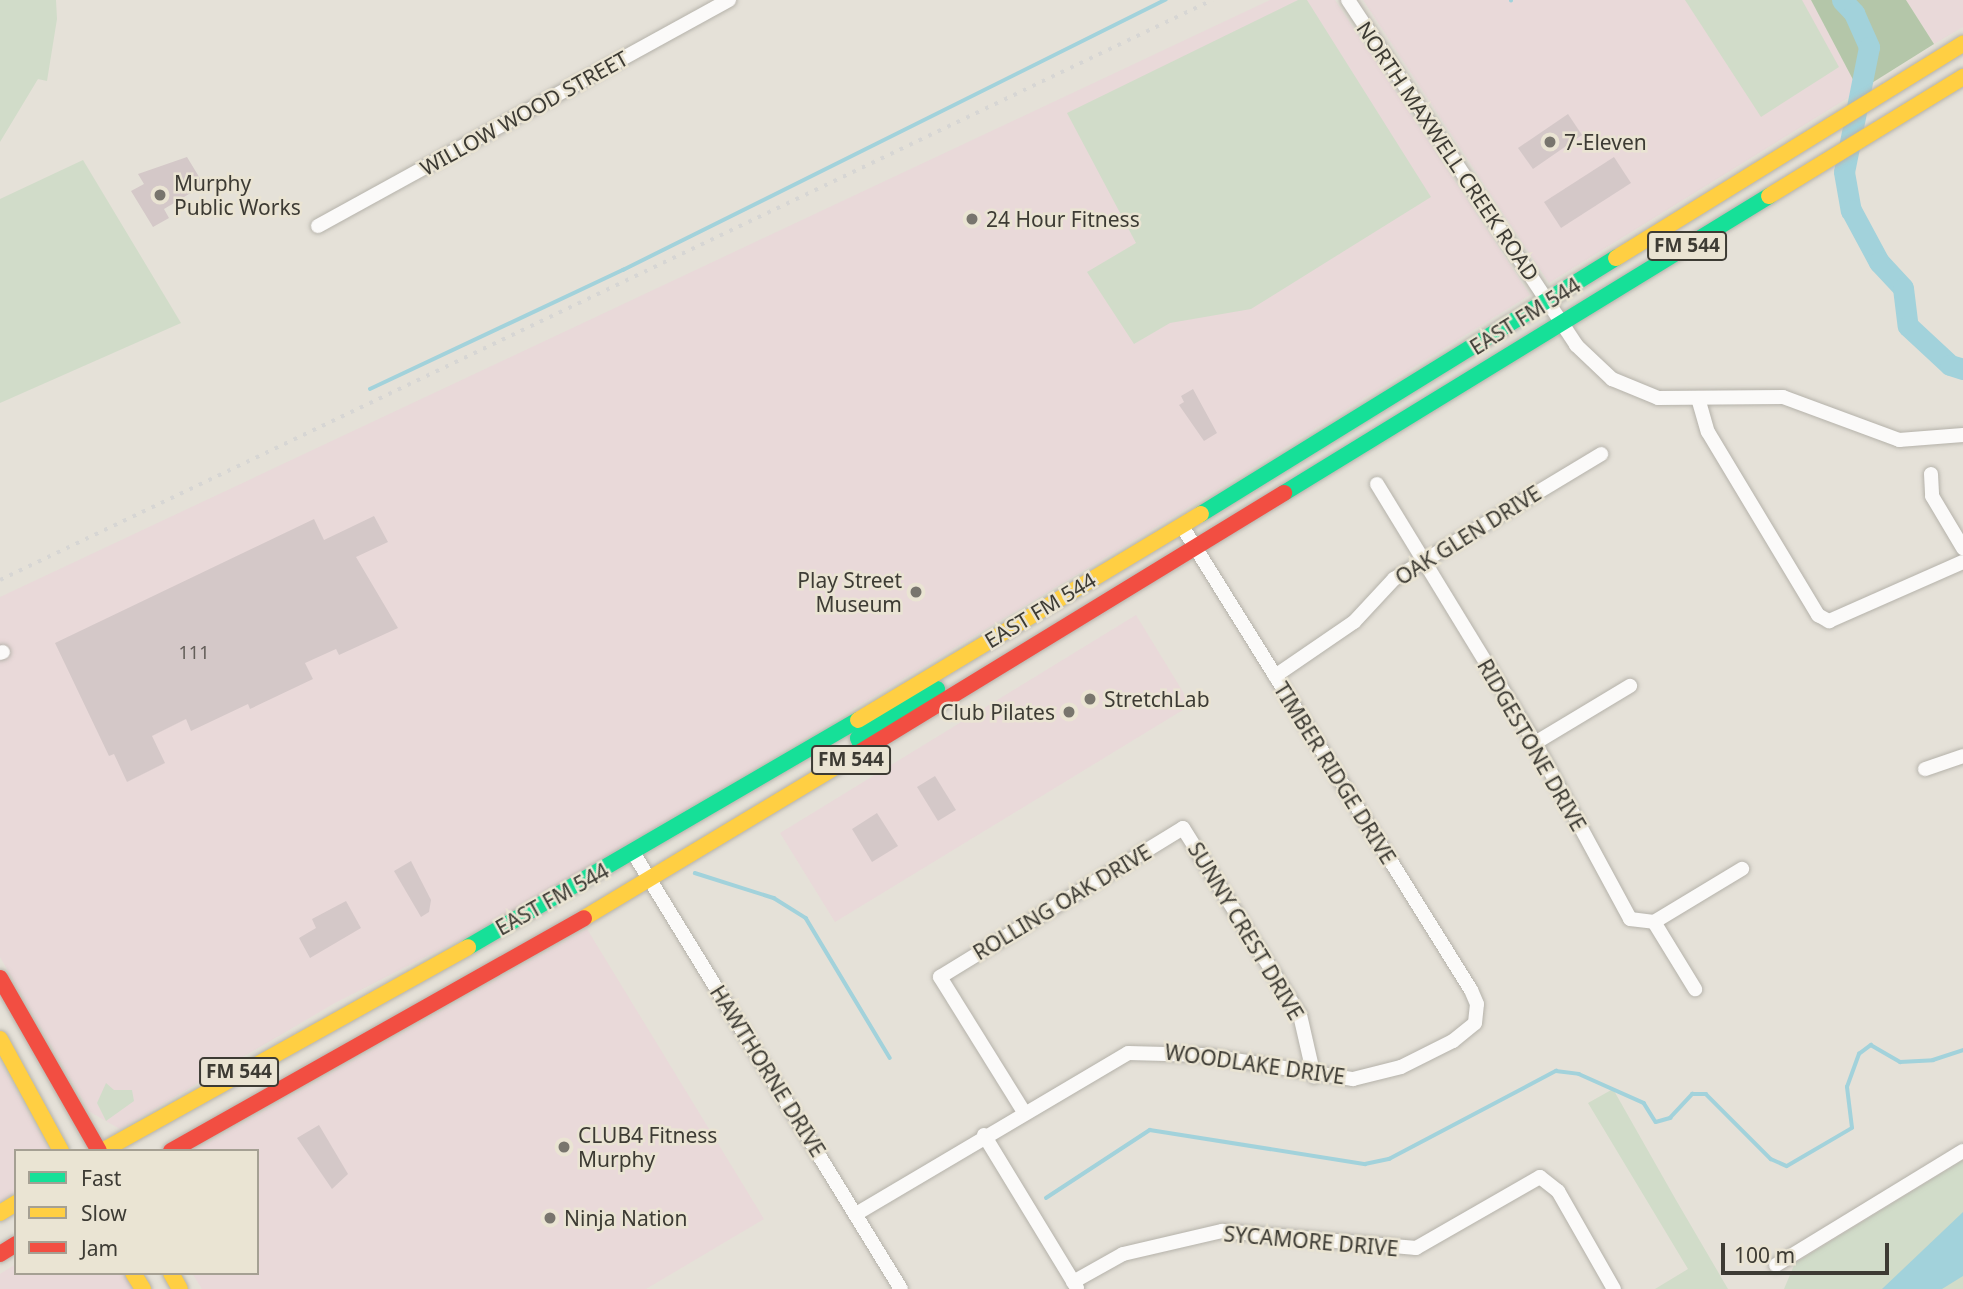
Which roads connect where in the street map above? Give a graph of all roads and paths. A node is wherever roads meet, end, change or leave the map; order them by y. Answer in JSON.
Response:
{"nodes":[{"id":1,"x":729,"y":0,"type":"edge"},
{"id":2,"x":1348,"y":0,"type":"edge"},
{"id":3,"x":1963,"y":44,"type":"edge"},
{"id":4,"x":1963,"y":76,"type":"edge"},
{"id":5,"x":318,"y":226,"type":"dead end"},
{"id":6,"x":1549,"y":301,"type":"junction"},
{"id":7,"x":1562,"y":323,"type":"junction"},
{"id":8,"x":1698,"y":398,"type":"junction"},
{"id":9,"x":1963,"y":435,"type":"edge"},
{"id":10,"x":1601,"y":454,"type":"dead end"},
{"id":11,"x":1931,"y":474,"type":"dead end"},
{"id":12,"x":1377,"y":484,"type":"dead end"},
{"id":13,"x":1182,"y":526,"type":"junction"},
{"id":14,"x":1963,"y":548,"type":"edge"},
{"id":15,"x":1197,"y":550,"type":"junction"},
{"id":16,"x":1423,"y":561,"type":"junction"},
{"id":17,"x":1963,"y":562,"type":"edge"},
{"id":18,"x":984,"y":645,"type":"junction"},
{"id":19,"x":1275,"y":676,"type":"junction"},
{"id":20,"x":1630,"y":686,"type":"dead end"},
{"id":21,"x":1535,"y":743,"type":"junction"},
{"id":22,"x":864,"y":752,"type":"junction"},
{"id":23,"x":1963,"y":756,"type":"edge"},
{"id":24,"x":1925,"y":769,"type":"dead end"},
{"id":25,"x":1183,"y":828,"type":"joint"},
{"id":26,"x":634,"y":854,"type":"junction"},
{"id":27,"x":1742,"y":869,"type":"dead end"},
{"id":28,"x":650,"y":881,"type":"junction"},
{"id":29,"x":1654,"y":922,"type":"junction"},
{"id":30,"x":0,"y":978,"type":"edge"},
{"id":31,"x":1695,"y":989,"type":"dead end"},
{"id":32,"x":1475,"y":1023,"type":"joint"},
{"id":33,"x":316,"y":1030,"type":"junction"},
{"id":34,"x":0,"y":1039,"type":"edge"},
{"id":35,"x":330,"y":1059,"type":"junction"},
{"id":36,"x":1314,"y":1076,"type":"junction"},
{"id":37,"x":1024,"y":1112,"type":"junction"},
{"id":38,"x":984,"y":1135,"type":"junction"},
{"id":39,"x":60,"y":1149,"type":"edge"},
{"id":40,"x":100,"y":1149,"type":"edge"},
{"id":41,"x":105,"y":1149,"type":"edge"},
{"id":42,"x":174,"y":1149,"type":"edge"},
{"id":43,"x":1963,"y":1151,"type":"edge"},
{"id":44,"x":856,"y":1214,"type":"junction"},
{"id":45,"x":1776,"y":1265,"type":"dead end"},
{"id":46,"x":1075,"y":1286,"type":"edge"},
{"id":47,"x":901,"y":1289,"type":"edge"},
{"id":48,"x":1614,"y":1289,"type":"edge"}],
"edges":[{"from":1,"to":5,"type":"street","name":"WILLOW WOOD STREET"},
{"from":2,"to":6,"type":"street","name":"NORTH MAXWELL CREEK ROAD"},
{"from":3,"to":6,"type":"main road","name":"EAST FM 544","number":"FM 544"},
{"from":4,"to":7,"type":"main road","name":"EAST FM 544","number":"FM 544"},
{"from":6,"to":7,"type":"street","name":"NORTH MAXWELL CREEK ROAD"},
{"from":6,"to":13,"type":"main road","name":"EAST FM 544","number":"FM 544"},
{"from":7,"to":8,"type":"street","name":"NORTH MAXWELL CREEK ROAD"},
{"from":7,"to":15,"type":"main road","name":"EAST FM 544","number":"FM 544"},
{"from":8,"to":9,"type":"street","name":"NORTH MAXWELL CREEK ROAD"},
{"from":8,"to":17,"type":"street"},
{"from":10,"to":16,"type":"street","name":"OAK GLEN DRIVE"},
{"from":11,"to":14,"type":"street"},
{"from":12,"to":16,"type":"street","name":"RIDGESTONE DRIVE"},
{"from":13,"to":15,"type":"street","name":"TIMBER RIDGE DRIVE"},
{"from":13,"to":18,"type":"main road","name":"EAST FM 544","number":"FM 544"},
{"from":15,"to":19,"type":"street","name":"TIMBER RIDGE DRIVE"},
{"from":15,"to":22,"type":"main road","name":"EAST FM 544","number":"FM 544"},
{"from":16,"to":19,"type":"street","name":"OAK GLEN DRIVE"},
{"from":16,"to":21,"type":"street","name":"RIDGESTONE DRIVE"},
{"from":18,"to":22,"type":"main road"},
{"from":18,"to":26,"type":"main road","name":"EAST FM 544","number":"FM 544"},
{"from":19,"to":32,"type":"street","name":"TIMBER RIDGE DRIVE"},
{"from":20,"to":21,"type":"street"},
{"from":21,"to":29,"type":"street","name":"RIDGESTONE DRIVE"},
{"from":22,"to":28,"type":"main road","name":"EAST FM 544","number":"FM 544"},
{"from":23,"to":24,"type":"street"},
{"from":25,"to":36,"type":"street","name":"SUNNY CREST DRIVE"},
{"from":25,"to":37,"type":"street","name":"ROLLING OAK DRIVE"},
{"from":26,"to":28,"type":"street","name":"HAWTHORNE DRIVE"},
{"from":26,"to":33,"type":"main road","name":"EAST FM 544","number":"FM 544"},
{"from":27,"to":29,"type":"street"},
{"from":28,"to":35,"type":"main road","name":"EAST FM 544","number":"FM 544"},
{"from":28,"to":44,"type":"street","name":"HAWTHORNE DRIVE"},
{"from":29,"to":31,"type":"street"},
{"from":30,"to":40,"type":"main road"},
{"from":32,"to":36,"type":"street","name":"WOODLAKE DRIVE"},
{"from":33,"to":35,"type":"main road"},
{"from":33,"to":41,"type":"main road","name":"EAST FM 544","number":"FM 544"},
{"from":34,"to":39,"type":"main road"},
{"from":35,"to":42,"type":"main road","name":"EAST FM 544","number":"FM 544"},
{"from":36,"to":37,"type":"street","name":"WOODLAKE DRIVE"},
{"from":37,"to":38,"type":"street","name":"WOODLAKE DRIVE"},
{"from":38,"to":44,"type":"street","name":"WOODLAKE DRIVE"},
{"from":38,"to":46,"type":"street"},
{"from":43,"to":45,"type":"street"},
{"from":44,"to":47,"type":"street","name":"HAWTHORNE DRIVE"},
{"from":46,"to":48,"type":"street","name":"SYCAMORE DRIVE"}]}
